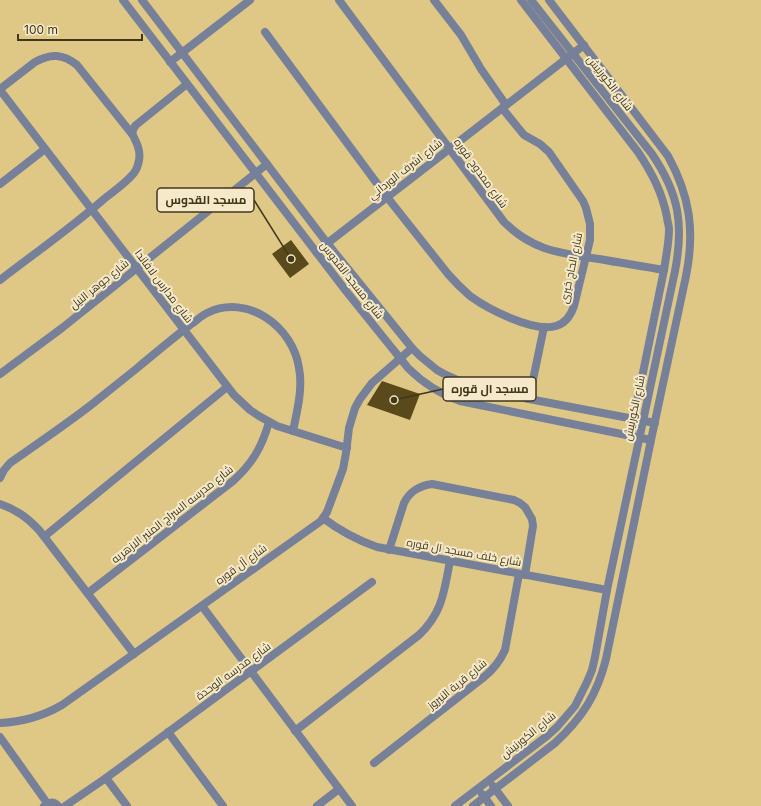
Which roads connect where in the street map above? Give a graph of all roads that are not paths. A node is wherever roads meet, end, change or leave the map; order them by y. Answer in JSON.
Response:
{"nodes":[{"id":1,"x":123,"y":0,"type":"edge"},
{"id":2,"x":142,"y":0,"type":"edge"},
{"id":3,"x":339,"y":0,"type":"edge"},
{"id":4,"x":434,"y":0,"type":"edge"},
{"id":5,"x":521,"y":0,"type":"edge"},
{"id":6,"x":531,"y":0,"type":"edge"},
{"id":7,"x":549,"y":0,"type":"edge"},
{"id":8,"x":245,"y":2,"type":"edge"},
{"id":9,"x":265,"y":32,"type":"dead end"},
{"id":10,"x":584,"y":45,"type":"junction"},
{"id":11,"x":182,"y":53,"type":"junction"},
{"id":12,"x":569,"y":56,"type":"junction"},
{"id":13,"x":170,"y":62,"type":"junction"},
{"id":14,"x":187,"y":84,"type":"junction"},
{"id":15,"x":0,"y":90,"type":"edge"},
{"id":16,"x":504,"y":107,"type":"junction"},
{"id":17,"x":132,"y":134,"type":"junction"},
{"id":18,"x":450,"y":148,"type":"junction"},
{"id":19,"x":45,"y":149,"type":"junction"},
{"id":20,"x":267,"y":164,"type":"junction"},
{"id":21,"x":256,"y":173,"type":"junction"},
{"id":22,"x":0,"y":184,"type":"edge"},
{"id":23,"x":388,"y":196,"type":"junction"},
{"id":24,"x":92,"y":210,"type":"junction"},
{"id":25,"x":327,"y":243,"type":"junction"},
{"id":26,"x":316,"y":252,"type":"junction"},
{"id":27,"x":586,"y":257,"type":"junction"},
{"id":28,"x":136,"y":268,"type":"junction"},
{"id":29,"x":664,"y":270,"type":"junction"},
{"id":30,"x":0,"y":280,"type":"edge"},
{"id":31,"x":544,"y":327,"type":"junction"},
{"id":32,"x":184,"y":330,"type":"junction"},
{"id":33,"x":412,"y":348,"type":"junction"},
{"id":34,"x":400,"y":358,"type":"junction"},
{"id":35,"x":0,"y":374,"type":"edge"},
{"id":36,"x":227,"y":387,"type":"junction"},
{"id":37,"x":529,"y":399,"type":"junction"},
{"id":38,"x":634,"y":419,"type":"junction"},
{"id":39,"x":643,"y":420,"type":"junction"},
{"id":40,"x":269,"y":422,"type":"junction"},
{"id":41,"x":655,"y":422,"type":"junction"},
{"id":42,"x":293,"y":431,"type":"junction"},
{"id":43,"x":630,"y":436,"type":"junction"},
{"id":44,"x":639,"y":437,"type":"junction"},
{"id":45,"x":651,"y":440,"type":"junction"},
{"id":46,"x":347,"y":448,"type":"junction"},
{"id":47,"x":0,"y":478,"type":"edge"},
{"id":48,"x":0,"y":504,"type":"edge"},
{"id":49,"x":323,"y":518,"type":"junction"},
{"id":50,"x":45,"y":536,"type":"junction"},
{"id":51,"x":389,"y":550,"type":"junction"},
{"id":52,"x":450,"y":561,"type":"junction"},
{"id":53,"x":522,"y":574,"type":"junction"},
{"id":54,"x":372,"y":582,"type":"dead end"},
{"id":55,"x":607,"y":590,"type":"junction"},
{"id":56,"x":88,"y":593,"type":"junction"},
{"id":57,"x":202,"y":606,"type":"junction"},
{"id":58,"x":134,"y":654,"type":"junction"},
{"id":59,"x":250,"y":671,"type":"junction"},
{"id":60,"x":0,"y":723,"type":"edge"},
{"id":61,"x":295,"y":731,"type":"junction"},
{"id":62,"x":168,"y":732,"type":"junction"},
{"id":63,"x":0,"y":738,"type":"edge"},
{"id":64,"x":374,"y":763,"type":"dead end"},
{"id":65,"x":106,"y":778,"type":"junction"},
{"id":66,"x":488,"y":780,"type":"junction"},
{"id":67,"x":339,"y":789,"type":"junction"},
{"id":68,"x":478,"y":789,"type":"junction"},
{"id":69,"x":495,"y":790,"type":"junction"},
{"id":70,"x":484,"y":798,"type":"junction"},
{"id":71,"x":46,"y":805,"type":"edge"},
{"id":72,"x":58,"y":806,"type":"edge"},
{"id":73,"x":65,"y":806,"type":"edge"},
{"id":74,"x":127,"y":806,"type":"edge"},
{"id":75,"x":223,"y":806,"type":"edge"},
{"id":76,"x":317,"y":806,"type":"edge"},
{"id":77,"x":352,"y":806,"type":"edge"},
{"id":78,"x":455,"y":806,"type":"edge"},
{"id":79,"x":473,"y":806,"type":"edge"},
{"id":80,"x":491,"y":806,"type":"edge"},
{"id":81,"x":508,"y":806,"type":"edge"}],
"edges":[{"from":1,"to":13,"type":"street","name":"شارع مسجد القدوس"},
{"from":2,"to":11,"type":"street","name":"شارع مسجد القدوس"},
{"from":3,"to":18,"type":"street","name":"شارع ممدوح قوره"},
{"from":4,"to":16,"type":"street","name":"شارع الحاج خيرى"},
{"from":5,"to":12,"type":"street"},
{"from":6,"to":12,"type":"street","name":"شارع الكورنيش"},
{"from":7,"to":10,"type":"street","name":"شارع الكورنيش"},
{"from":8,"to":11,"type":"street"},
{"from":9,"to":23,"type":"street"},
{"from":10,"to":12,"type":"street","name":"شارع اشرف الورداني"},
{"from":10,"to":41,"type":"street","name":"شارع الكورنيش"},
{"from":11,"to":13,"type":"street"},
{"from":11,"to":20,"type":"street","name":"شارع مسجد القدوس"},
{"from":12,"to":16,"type":"street","name":"شارع اشرف الورداني"},
{"from":12,"to":29,"type":"street"},
{"from":12,"to":39,"type":"street","name":"شارع الكورنيش"},
{"from":13,"to":14,"type":"street","name":"شارع مسجد القدوس"},
{"from":14,"to":17,"type":"street"},
{"from":14,"to":21,"type":"street","name":"شارع مسجد القدوس"},
{"from":15,"to":17,"type":"street"},
{"from":15,"to":19,"type":"street","name":"شارع مدارس لافاندا"},
{"from":16,"to":18,"type":"street","name":"شارع اشرف الورداني"},
{"from":16,"to":27,"type":"street","name":"شارع الحاج خيرى"},
{"from":17,"to":24,"type":"street"},
{"from":18,"to":23,"type":"street","name":"شارع اشرف الورداني"},
{"from":18,"to":27,"type":"street","name":"شارع ممدوح قوره"},
{"from":19,"to":22,"type":"street"},
{"from":19,"to":24,"type":"street","name":"شارع مدارس لافاندا"},
{"from":20,"to":21,"type":"street","name":"شارع جوهر النيل"},
{"from":20,"to":25,"type":"street","name":"شارع مسجد القدوس"},
{"from":21,"to":26,"type":"street","name":"شارع مسجد القدوس"},
{"from":21,"to":28,"type":"street","name":"شارع جوهر النيل"},
{"from":23,"to":25,"type":"street","name":"شارع اشرف الورداني"},
{"from":23,"to":31,"type":"street"},
{"from":24,"to":28,"type":"street","name":"شارع مدارس لافاندا"},
{"from":24,"to":30,"type":"street"},
{"from":25,"to":26,"type":"street","name":"شارع اشرف الورداني"},
{"from":25,"to":33,"type":"street","name":"شارع مسجد القدوس"},
{"from":26,"to":34,"type":"street","name":"شارع مسجد القدوس"},
{"from":27,"to":29,"type":"street","name":"شارع ممدوح قوره"},
{"from":27,"to":31,"type":"street","name":"شارع الحاج خيرى"},
{"from":28,"to":32,"type":"street","name":"شارع مدارس لافاندا"},
{"from":28,"to":35,"type":"street","name":"شارع جوهر النيل"},
{"from":29,"to":38,"type":"street"},
{"from":31,"to":37,"type":"street"},
{"from":32,"to":36,"type":"street","name":"شارع مدارس لافاندا"},
{"from":32,"to":42,"type":"street"},
{"from":32,"to":47,"type":"street"},
{"from":33,"to":34,"type":"street","name":"شارع آل قوره"},
{"from":33,"to":37,"type":"street","name":"شارع مسجد القدوس"},
{"from":34,"to":43,"type":"street","name":"شارع مسجد القدوس"},
{"from":34,"to":46,"type":"street","name":"شارع آل قوره"},
{"from":36,"to":40,"type":"street","name":"شارع مدارس لافاندا"},
{"from":36,"to":50,"type":"street"},
{"from":37,"to":38,"type":"street","name":"شارع مسجد القدوس"},
{"from":38,"to":39,"type":"street","name":"شارع مسجد القدوس"},
{"from":38,"to":43,"type":"street"},
{"from":39,"to":41,"type":"street","name":"شارع مسجد القدوس"},
{"from":39,"to":44,"type":"street","name":"شارع الكورنيش"},
{"from":40,"to":42,"type":"street","name":"شارع مدارس لافاندا"},
{"from":40,"to":56,"type":"street","name":"شارع مدرسه السراج المنير الازهريه"},
{"from":41,"to":45,"type":"street","name":"شارع الكورنيش"},
{"from":42,"to":46,"type":"street","name":"شارع مدارس لافاندا"},
{"from":43,"to":44,"type":"street","name":"شارع مسجد القدوس"},
{"from":44,"to":45,"type":"street","name":"شارع مسجد القدوس"},
{"from":44,"to":55,"type":"street","name":"شارع الكورنيش"},
{"from":45,"to":69,"type":"street","name":"شارع الكورنيش"},
{"from":46,"to":49,"type":"street","name":"شارع آل قوره"},
{"from":48,"to":50,"type":"street"},
{"from":49,"to":51,"type":"street","name":"شارع خلف مسجد ال قوره"},
{"from":49,"to":57,"type":"street","name":"شارع آل قوره"},
{"from":50,"to":56,"type":"street"},
{"from":51,"to":52,"type":"street","name":"شارع خلف مسجد ال قوره"},
{"from":51,"to":53,"type":"street","name":"شارع قرية النيروز"},
{"from":52,"to":53,"type":"street","name":"شارع خلف مسجد ال قوره"},
{"from":52,"to":61,"type":"street"},
{"from":53,"to":55,"type":"street","name":"شارع خلف مسجد ال قوره"},
{"from":53,"to":64,"type":"street","name":"شارع قرية النيروز"},
{"from":54,"to":59,"type":"street","name":"شارع مدرسه الوحدة"},
{"from":55,"to":66,"type":"street","name":"شارع الكورنيش"},
{"from":56,"to":58,"type":"street"},
{"from":57,"to":58,"type":"street","name":"شارع آل قوره"},
{"from":57,"to":59,"type":"street"},
{"from":58,"to":60,"type":"street","name":"شارع آل قوره"},
{"from":59,"to":61,"type":"street"},
{"from":59,"to":62,"type":"street","name":"شارع مدرسه الوحدة"},
{"from":61,"to":67,"type":"street"},
{"from":62,"to":65,"type":"street","name":"شارع مدرسه الوحدة"},
{"from":62,"to":75,"type":"street"},
{"from":63,"to":71,"type":"street"},
{"from":65,"to":73,"type":"street","name":"شارع مدرسه الوحدة"},
{"from":65,"to":74,"type":"street"},
{"from":66,"to":68,"type":"street","name":"شارع الكورنيش"},
{"from":66,"to":69,"type":"street"},
{"from":67,"to":76,"type":"street"},
{"from":67,"to":77,"type":"street"},
{"from":68,"to":70,"type":"street"},
{"from":68,"to":78,"type":"street","name":"شارع الكورنيش"},
{"from":69,"to":70,"type":"street","name":"شارع الكورنيش"},
{"from":69,"to":81,"type":"street"},
{"from":70,"to":79,"type":"street","name":"شارع الكورنيش"},
{"from":70,"to":80,"type":"street"},
{"from":71,"to":72,"type":"street"}]}
